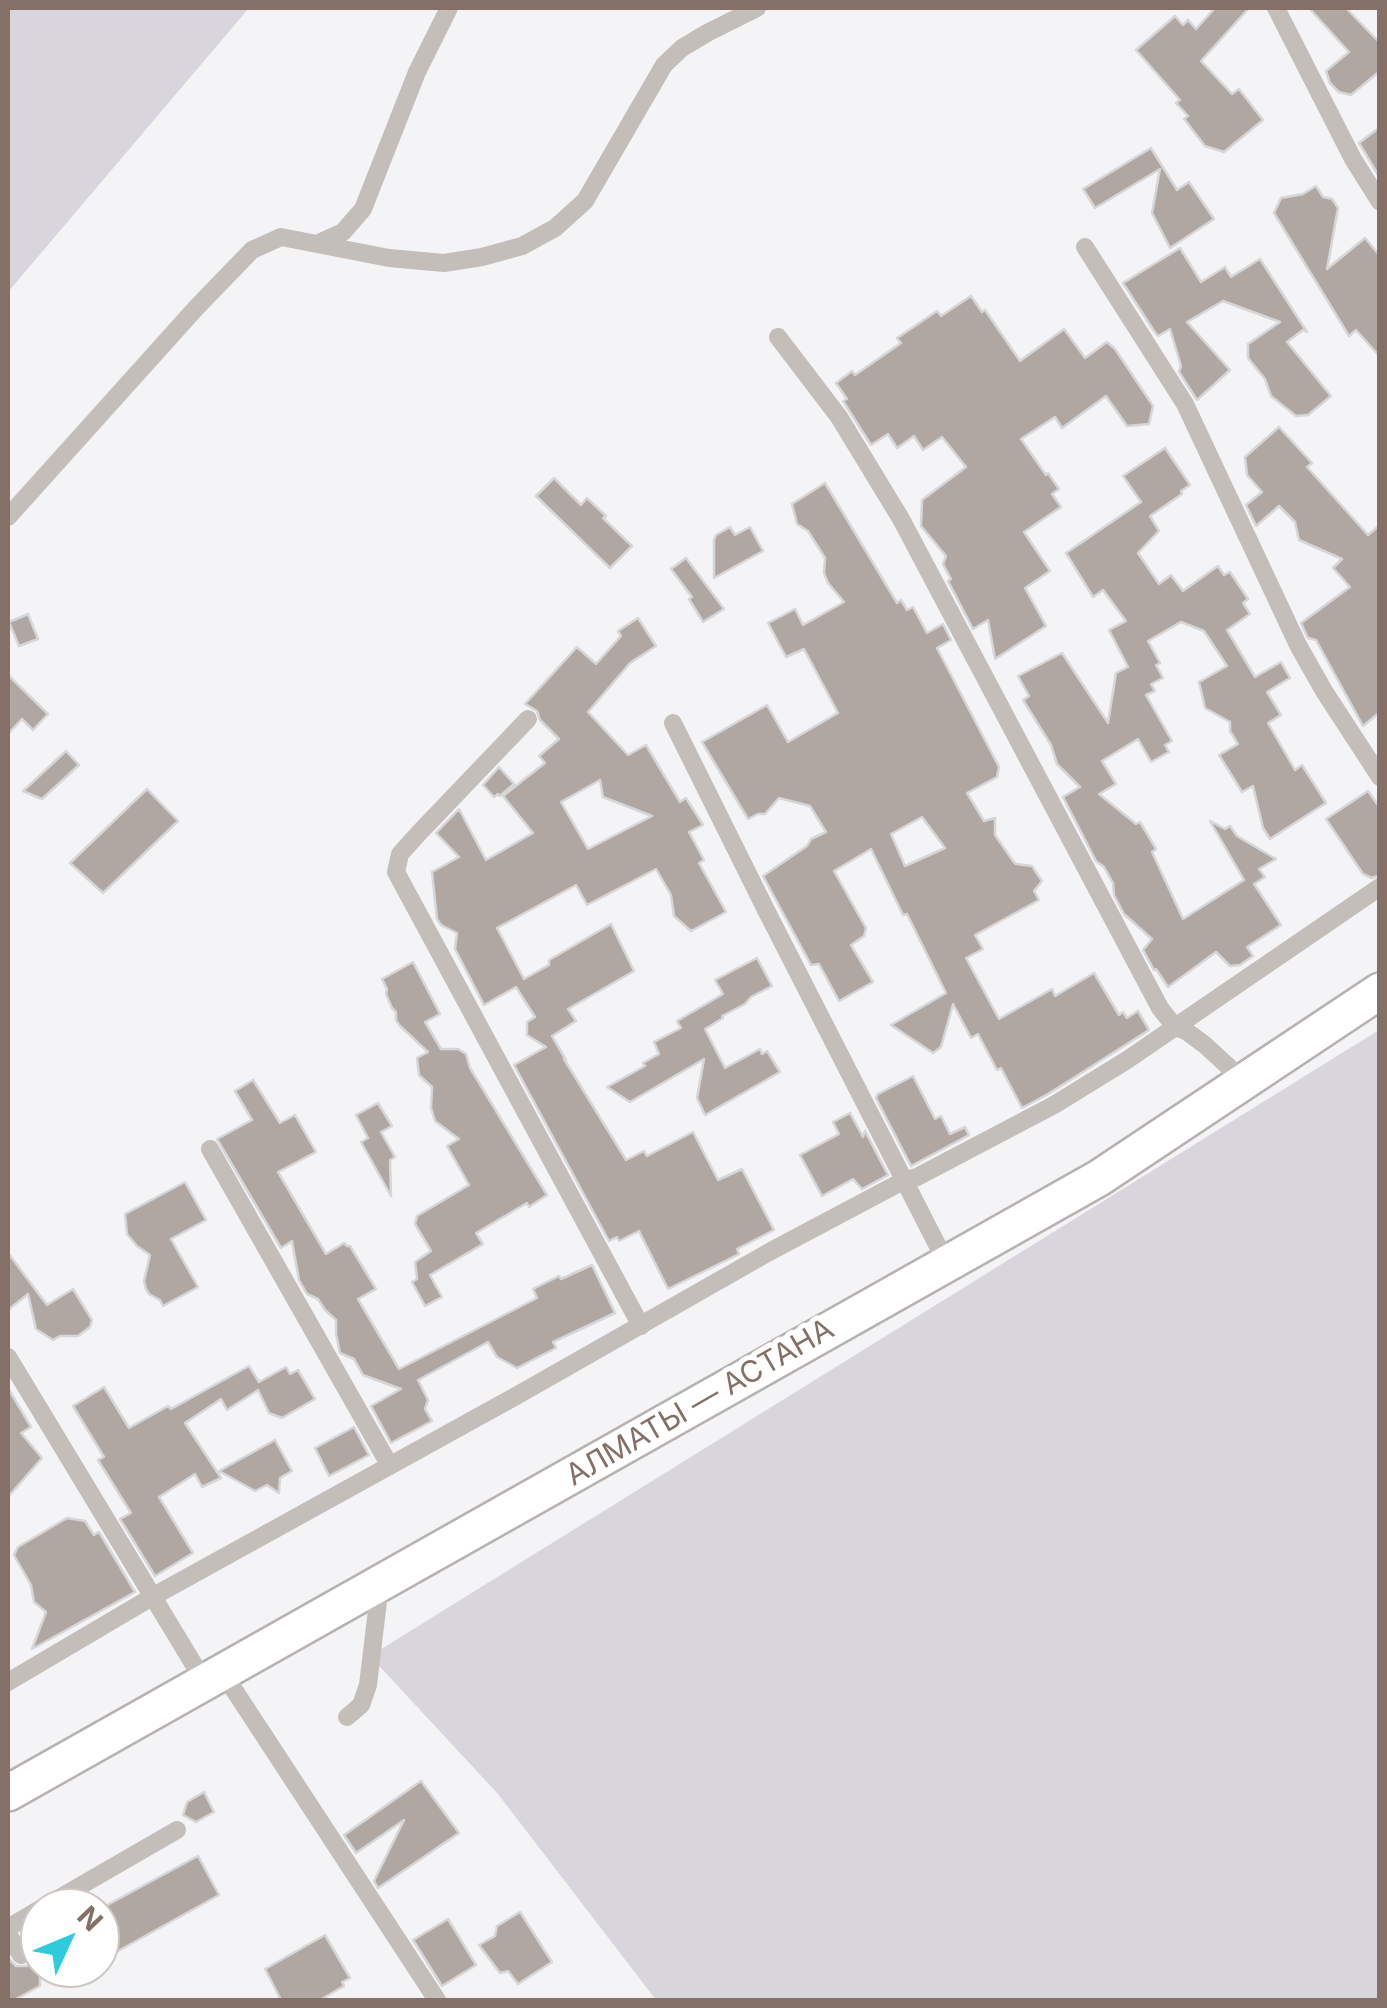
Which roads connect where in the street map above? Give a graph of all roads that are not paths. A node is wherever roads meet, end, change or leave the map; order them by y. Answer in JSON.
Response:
{"nodes":[{"id":1,"x":449,"y":8,"type":"edge"},
{"id":2,"x":757,"y":8,"type":"edge"},
{"id":3,"x":1276,"y":8,"type":"edge"},
{"id":4,"x":1380,"y":202,"type":"edge"},
{"id":5,"x":318,"y":243,"type":"junction"},
{"id":6,"x":1085,"y":247,"type":"dead end"},
{"id":7,"x":778,"y":337,"type":"dead end"},
{"id":8,"x":8,"y":517,"type":"edge"},
{"id":9,"x":528,"y":718,"type":"dead end"},
{"id":10,"x":673,"y":723,"type":"dead end"},
{"id":11,"x":1380,"y":777,"type":"edge"},
{"id":12,"x":1380,"y":887,"type":"edge"},
{"id":13,"x":1380,"y":991,"type":"edge"},
{"id":14,"x":1174,"y":1027,"type":"junction"},
{"id":15,"x":1244,"y":1082,"type":"junction"},
{"id":16,"x":210,"y":1149,"type":"dead end"},
{"id":17,"x":903,"y":1181,"type":"junction"},
{"id":18,"x":947,"y":1264,"type":"junction"},
{"id":19,"x":641,"y":1326,"type":"junction"},
{"id":20,"x":8,"y":1357,"type":"edge"},
{"id":21,"x":390,"y":1466,"type":"junction"},
{"id":22,"x":380,"y":1585,"type":"junction"},
{"id":23,"x":152,"y":1597,"type":"junction"},
{"id":24,"x":214,"y":1678,"type":"junction"},
{"id":25,"x":8,"y":1682,"type":"edge"},
{"id":26,"x":347,"y":1716,"type":"dead end"},
{"id":27,"x":8,"y":1793,"type":"edge"},
{"id":28,"x":177,"y":1830,"type":"dead end"},
{"id":29,"x":77,"y":1888,"type":"edge"},
{"id":30,"x":437,"y":2000,"type":"edge"}],
"edges":[{"from":1,"to":5,"type":"street"},
{"from":2,"to":5,"type":"street"},
{"from":3,"to":4,"type":"street"},
{"from":5,"to":8,"type":"street"},
{"from":6,"to":11,"type":"street"},
{"from":7,"to":14,"type":"street"},
{"from":9,"to":19,"type":"street"},
{"from":10,"to":17,"type":"street"},
{"from":12,"to":14,"type":"street"},
{"from":13,"to":15,"type":"highway","name":"АЛМАТЫ — АСТАНА"},
{"from":14,"to":15,"type":"street"},
{"from":14,"to":17,"type":"street"},
{"from":15,"to":18,"type":"highway","name":"АЛМАТЫ — АСТАНА"},
{"from":16,"to":21,"type":"street"},
{"from":17,"to":18,"type":"street"},
{"from":17,"to":19,"type":"street"},
{"from":18,"to":22,"type":"highway","name":"АЛМАТЫ — АСТАНА"},
{"from":19,"to":21,"type":"street"},
{"from":20,"to":23,"type":"street"},
{"from":21,"to":23,"type":"street"},
{"from":22,"to":24,"type":"highway","name":"АЛМАТЫ — АСТАНА"},
{"from":22,"to":26,"type":"street"},
{"from":23,"to":24,"type":"street"},
{"from":23,"to":25,"type":"street"},
{"from":24,"to":27,"type":"highway","name":"АЛМАТЫ — АСТАНА"},
{"from":24,"to":30,"type":"street"},
{"from":28,"to":29,"type":"street"}]}
